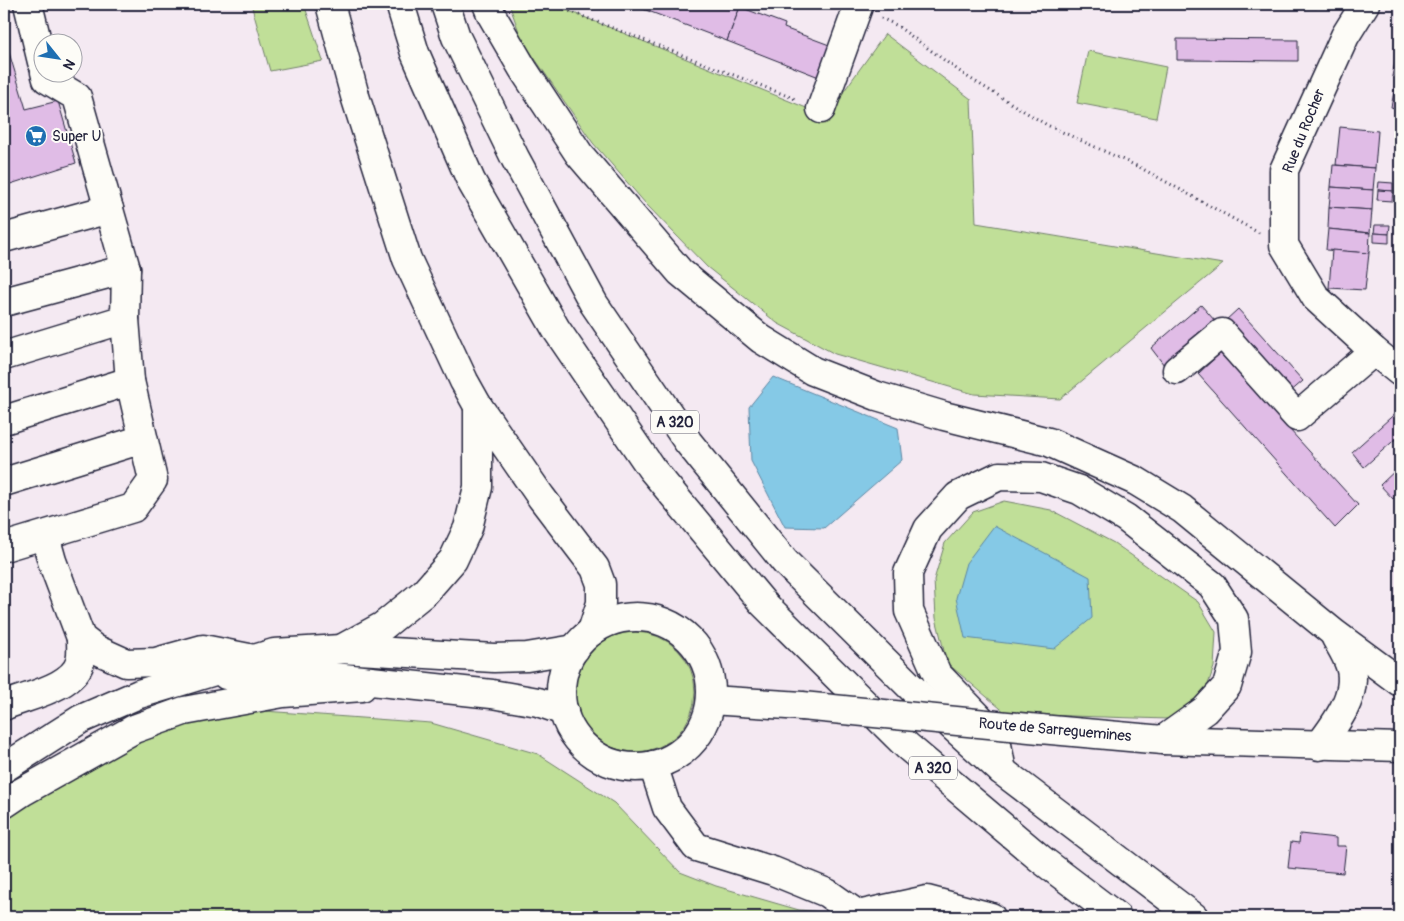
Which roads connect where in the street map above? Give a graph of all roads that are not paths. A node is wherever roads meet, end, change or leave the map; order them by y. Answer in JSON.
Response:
{"nodes":[{"id":1,"x":28,"y":4,"type":"edge"},
{"id":2,"x":330,"y":4,"type":"edge"},
{"id":3,"x":400,"y":4,"type":"edge"},
{"id":4,"x":445,"y":4,"type":"edge"},
{"id":5,"x":487,"y":4,"type":"edge"},
{"id":6,"x":1365,"y":4,"type":"edge"},
{"id":7,"x":853,"y":5,"type":"edge"},
{"id":8,"x":35,"y":32,"type":"edge"},
{"id":9,"x":51,"y":82,"type":"edge"},
{"id":10,"x":821,"y":109,"type":"road end"},
{"id":11,"x":109,"y":209,"type":"junction"},
{"id":12,"x":4,"y":238,"type":"edge"},
{"id":13,"x":126,"y":269,"type":"junction"},
{"id":14,"x":4,"y":302,"type":"edge"},
{"id":15,"x":125,"y":319,"type":"junction"},
{"id":16,"x":1374,"y":351,"type":"junction"},
{"id":17,"x":4,"y":356,"type":"edge"},
{"id":18,"x":1177,"y":370,"type":"dead end"},
{"id":19,"x":1400,"y":372,"type":"edge"},
{"id":20,"x":130,"y":381,"type":"junction"},
{"id":21,"x":478,"y":406,"type":"junction"},
{"id":22,"x":4,"y":420,"type":"edge"},
{"id":23,"x":143,"y":439,"type":"junction"},
{"id":24,"x":4,"y":482,"type":"edge"},
{"id":25,"x":45,"y":536,"type":"junction"},
{"id":26,"x":4,"y":547,"type":"edge"},
{"id":27,"x":1335,"y":634,"type":"junction"},
{"id":28,"x":81,"y":638,"type":"junction"},
{"id":29,"x":583,"y":640,"type":"junction"},
{"id":30,"x":341,"y":649,"type":"junction"},
{"id":31,"x":254,"y":659,"type":"junction"},
{"id":32,"x":200,"y":675,"type":"junction"},
{"id":33,"x":1400,"y":682,"type":"edge"},
{"id":34,"x":388,"y":684,"type":"junction"},
{"id":35,"x":711,"y":700,"type":"junction"},
{"id":36,"x":4,"y":706,"type":"edge"},
{"id":37,"x":564,"y":711,"type":"junction"},
{"id":38,"x":1162,"y":740,"type":"junction"},
{"id":39,"x":1320,"y":746,"type":"junction"},
{"id":40,"x":1400,"y":747,"type":"edge"},
{"id":41,"x":652,"y":765,"type":"junction"},
{"id":42,"x":1002,"y":771,"type":"junction"},
{"id":43,"x":11,"y":787,"type":"edge"},
{"id":44,"x":860,"y":916,"type":"edge"},
{"id":45,"x":991,"y":917,"type":"edge"},
{"id":46,"x":1116,"y":917,"type":"edge"},
{"id":47,"x":1194,"y":917,"type":"edge"}],
"edges":[{"from":1,"to":8,"type":"main road"},
{"from":2,"to":21,"type":"main road"},
{"from":3,"to":46,"type":"main road","number":"A 320"},
{"from":4,"to":42,"type":"main road","number":"A 320"},
{"from":5,"to":27,"type":"main road"},
{"from":6,"to":16,"type":"main road","name":"Rue du Rocher"},
{"from":7,"to":10,"type":"main road"},
{"from":9,"to":11,"type":"main road"},
{"from":11,"to":12,"type":"main road"},
{"from":11,"to":13,"type":"main road"},
{"from":13,"to":14,"type":"main road"},
{"from":13,"to":15,"type":"main road"},
{"from":15,"to":17,"type":"main road"},
{"from":15,"to":20,"type":"main road"},
{"from":16,"to":18,"type":"main road"},
{"from":16,"to":19,"type":"main road"},
{"from":20,"to":22,"type":"main road"},
{"from":20,"to":23,"type":"main road"},
{"from":21,"to":29,"type":"main road"},
{"from":21,"to":30,"type":"main road"},
{"from":23,"to":24,"type":"main road"},
{"from":23,"to":25,"type":"main road"},
{"from":25,"to":26,"type":"main road"},
{"from":25,"to":28,"type":"main road"},
{"from":27,"to":33,"type":"main road"},
{"from":27,"to":39,"type":"main road"},
{"from":28,"to":31,"type":"main road"},
{"from":28,"to":36,"type":"main road"},
{"from":29,"to":30,"type":"main road"},
{"from":29,"to":35,"type":"main road"},
{"from":29,"to":37,"type":"main road"},
{"from":30,"to":31,"type":"main road"},
{"from":31,"to":32,"type":"main road"},
{"from":32,"to":34,"type":"main road"},
{"from":32,"to":43,"type":"main road"},
{"from":34,"to":37,"type":"main road"},
{"from":34,"to":43,"type":"main road"},
{"from":35,"to":38,"type":"main road","name":"Route de Sarreguemines","bridge":true},
{"from":35,"to":41,"type":"main road"},
{"from":37,"to":41,"type":"main road"},
{"from":38,"to":39,"type":"main road","name":"Route de Sarreguemines"},
{"from":38,"to":42,"type":"main road"},
{"from":39,"to":40,"type":"main road","name":"Route de Sarreguemines"},
{"from":41,"to":44,"type":"main road"},
{"from":42,"to":47,"type":"main road","number":"A 320"},
{"from":44,"to":45,"type":"main road"}]}
